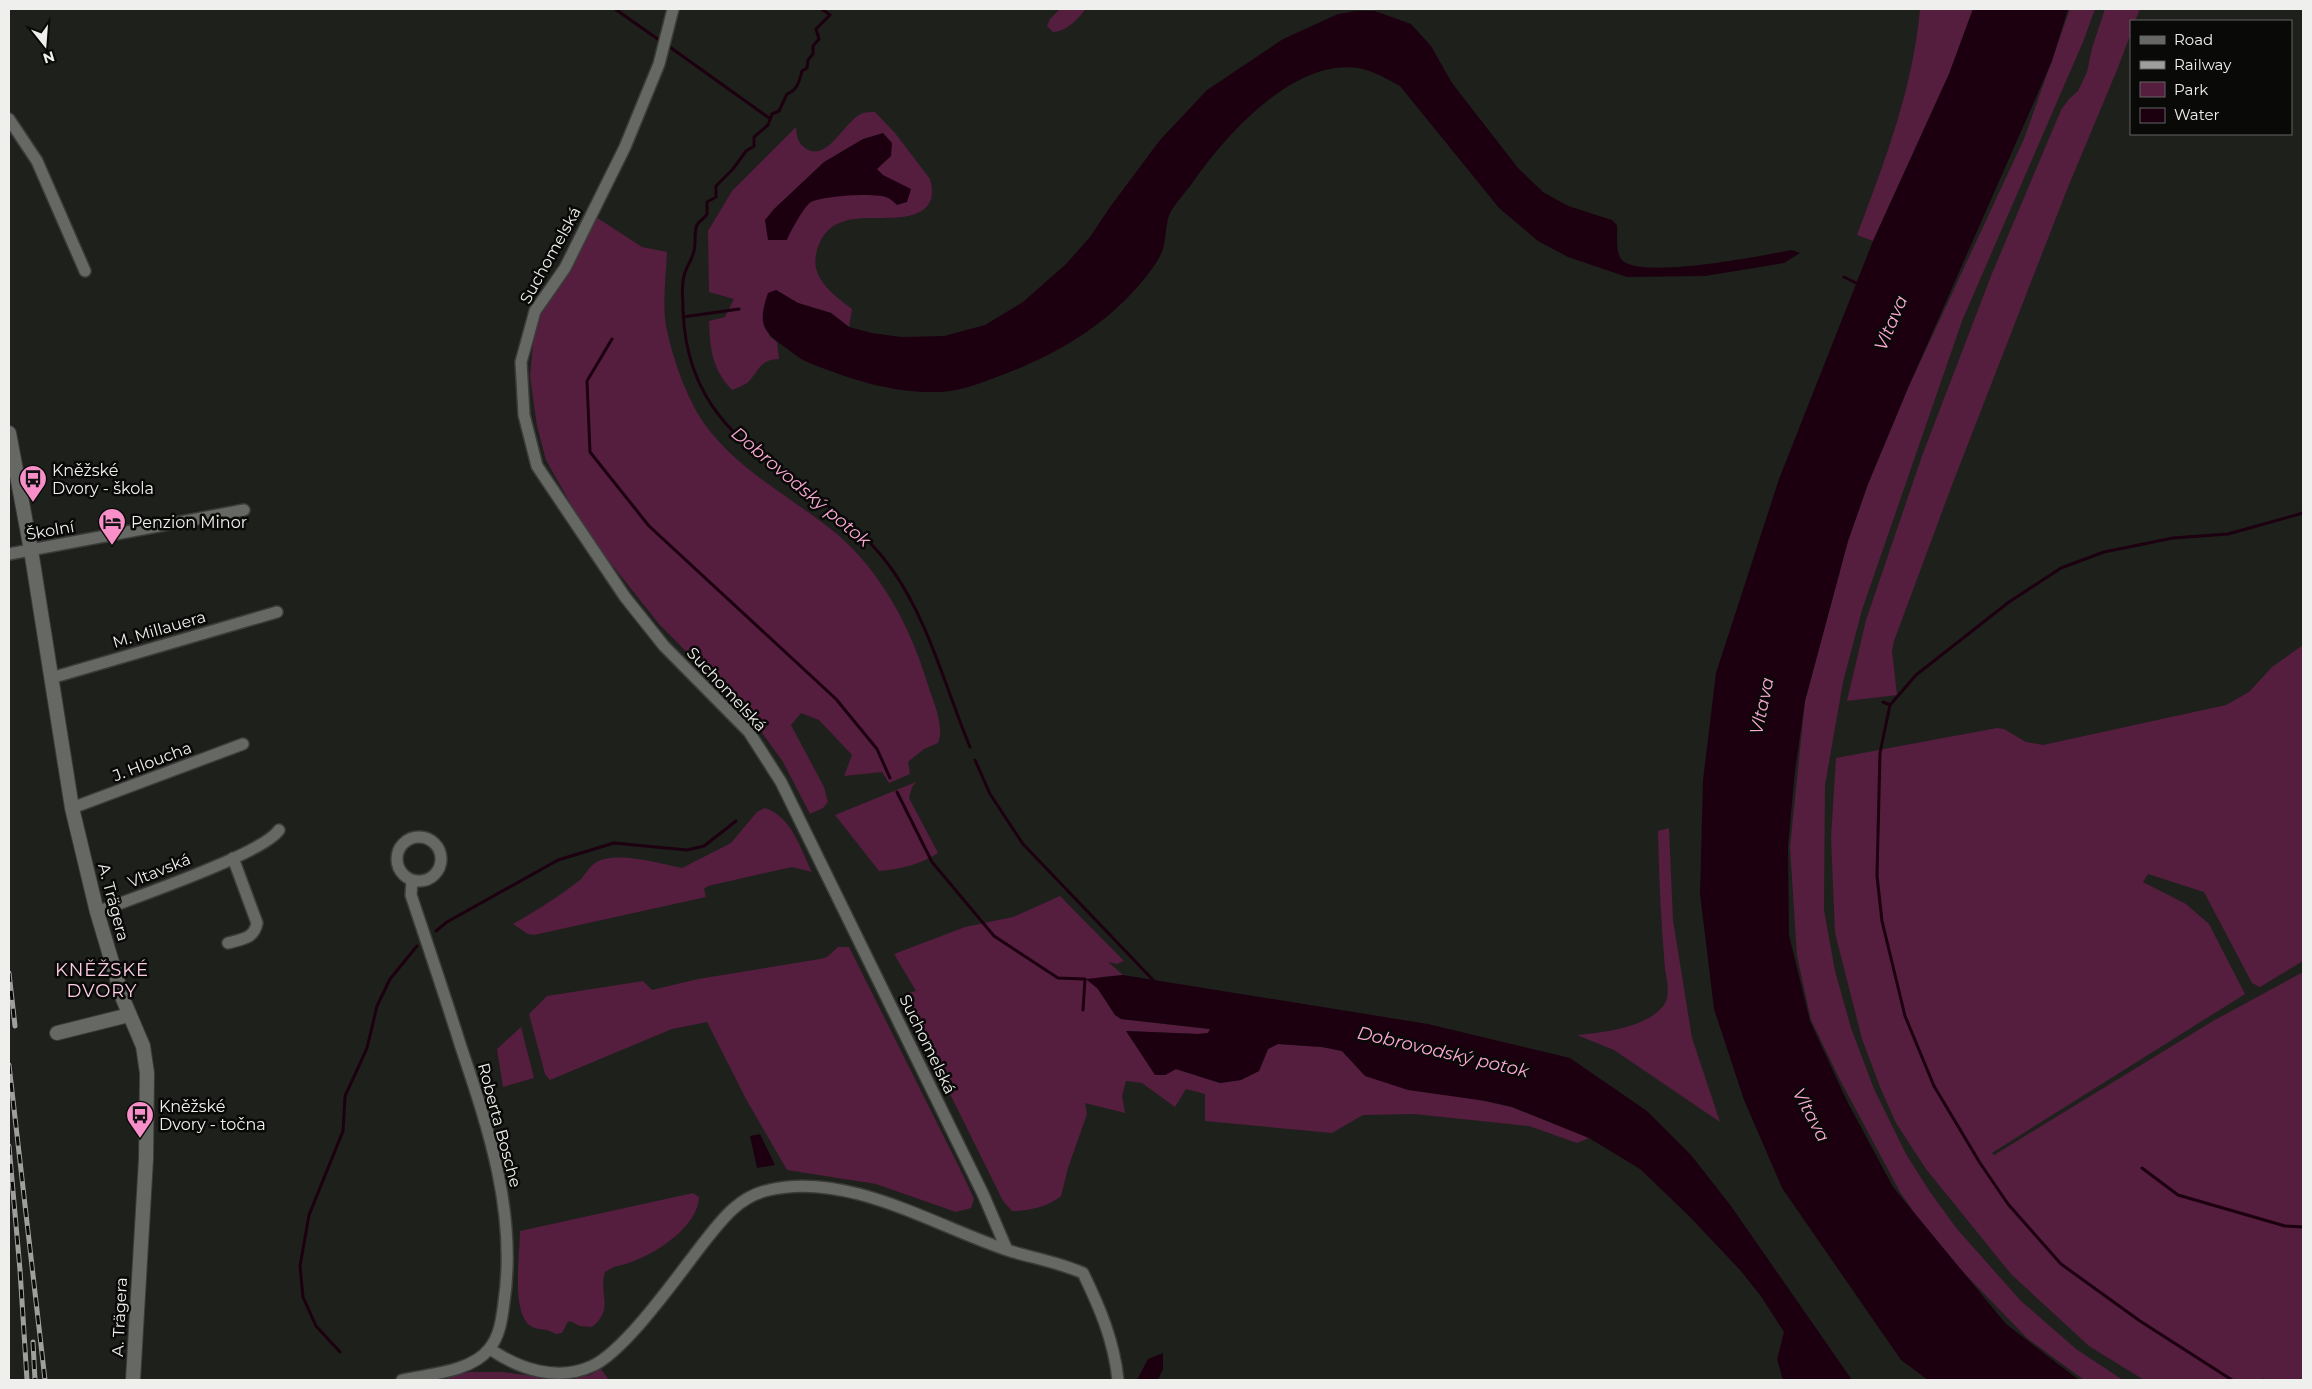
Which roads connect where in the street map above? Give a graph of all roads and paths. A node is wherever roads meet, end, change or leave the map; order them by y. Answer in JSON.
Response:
{"nodes":[{"id":1,"x":673,"y":9,"type":"edge"},
{"id":2,"x":9,"y":119,"type":"edge"},
{"id":3,"x":85,"y":270,"type":"dead end"},
{"id":4,"x":9,"y":433,"type":"edge"},
{"id":5,"x":244,"y":510,"type":"dead end"},
{"id":6,"x":31,"y":550,"type":"junction"},
{"id":7,"x":9,"y":554,"type":"edge"},
{"id":8,"x":277,"y":612,"type":"dead end"},
{"id":9,"x":51,"y":678,"type":"junction"},
{"id":10,"x":242,"y":744,"type":"dead end"},
{"id":11,"x":72,"y":808,"type":"junction"},
{"id":12,"x":279,"y":830,"type":"dead end"},
{"id":13,"x":233,"y":858,"type":"junction"},
{"id":14,"x":412,"y":880,"type":"dead end"},
{"id":15,"x":97,"y":912,"type":"junction"},
{"id":16,"x":228,"y":943,"type":"dead end"},
{"id":17,"x":129,"y":1015,"type":"junction"},
{"id":18,"x":58,"y":1033,"type":"dead end"},
{"id":19,"x":1007,"y":1250,"type":"junction"},
{"id":20,"x":490,"y":1349,"type":"junction"},
{"id":21,"x":133,"y":1380,"type":"edge"},
{"id":22,"x":402,"y":1380,"type":"edge"},
{"id":23,"x":1118,"y":1380,"type":"edge"}],
"edges":[{"from":1,"to":19,"type":"street","name":"Suchomelská"},
{"from":2,"to":3,"type":"street"},
{"from":4,"to":6,"type":"street","name":"A. Trägera"},
{"from":5,"to":6,"type":"street","name":"Školní"},
{"from":6,"to":7,"type":"street","name":"Školní"},
{"from":6,"to":9,"type":"street","name":"A. Trägera"},
{"from":8,"to":9,"type":"street","name":"M. Millauera"},
{"from":9,"to":11,"type":"street","name":"A. Trägera"},
{"from":10,"to":11,"type":"street","name":"J. Hloucha"},
{"from":11,"to":15,"type":"street","name":"A. Trägera"},
{"from":12,"to":13,"type":"street","name":"Vltavská"},
{"from":13,"to":15,"type":"street","name":"Vltavská"},
{"from":13,"to":16,"type":"street"},
{"from":14,"to":20,"type":"street","name":"Roberta Bosche"},
{"from":15,"to":17,"type":"street","name":"A. Trägera"},
{"from":17,"to":18,"type":"street"},
{"from":17,"to":21,"type":"street","name":"A. Trägera"},
{"from":19,"to":20,"type":"street"},
{"from":19,"to":23,"type":"street"},
{"from":20,"to":22,"type":"street"}]}
